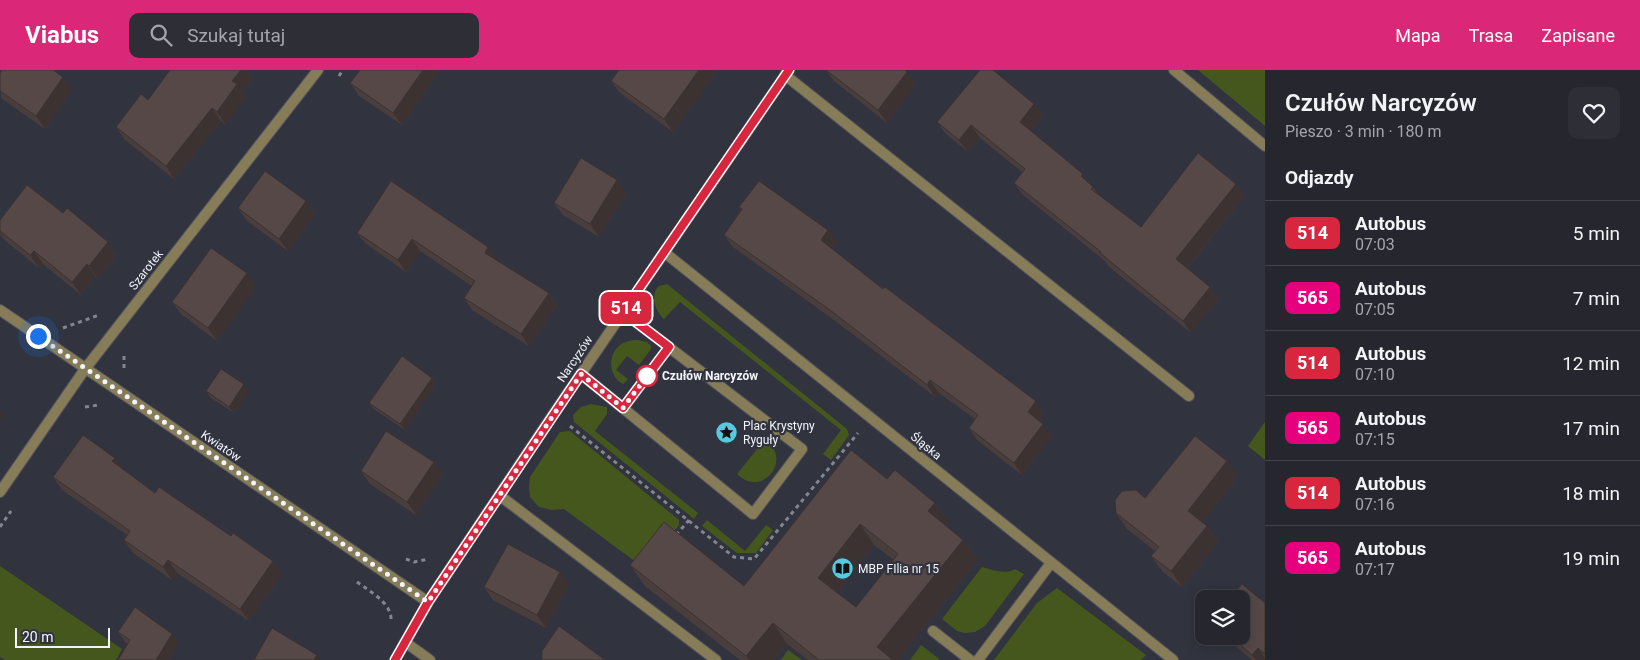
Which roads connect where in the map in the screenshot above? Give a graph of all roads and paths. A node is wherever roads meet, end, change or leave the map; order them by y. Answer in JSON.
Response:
{"nodes":[{"id":1,"x":318,"y":70,"type":"edge"},
{"id":2,"x":343,"y":70,"type":"edge"},
{"id":3,"x":1174,"y":70,"type":"edge"},
{"id":4,"x":787,"y":72,"type":"edge"},
{"id":5,"x":337,"y":78,"type":"dead end"},
{"id":6,"x":1265,"y":146,"type":"edge"},
{"id":7,"x":664,"y":252,"type":"junction"},
{"id":8,"x":0,"y":310,"type":"edge"},
{"id":9,"x":623,"y":312,"type":"junction"},
{"id":10,"x":102,"y":314,"type":"dead end"},
{"id":11,"x":61,"y":328,"type":"dead end"},
{"id":12,"x":669,"y":347,"type":"junction"},
{"id":13,"x":125,"y":352,"type":"dead end"},
{"id":14,"x":85,"y":368,"type":"junction"},
{"id":15,"x":128,"y":373,"type":"dead end"},
{"id":16,"x":581,"y":374,"type":"junction"},
{"id":17,"x":1188,"y":396,"type":"dead end"},
{"id":18,"x":105,"y":406,"type":"dead end"},
{"id":19,"x":623,"y":408,"type":"junction"},
{"id":20,"x":80,"y":410,"type":"dead end"},
{"id":21,"x":0,"y":492,"type":"edge"},
{"id":22,"x":499,"y":495,"type":"junction"},
{"id":23,"x":11,"y":510,"type":"dead end"},
{"id":24,"x":688,"y":520,"type":"dead end"},
{"id":25,"x":0,"y":527,"type":"edge"},
{"id":26,"x":671,"y":542,"type":"edge"},
{"id":27,"x":433,"y":556,"type":"dead end"},
{"id":28,"x":403,"y":559,"type":"dead end"},
{"id":29,"x":1051,"y":563,"type":"junction"},
{"id":30,"x":353,"y":580,"type":"dead end"},
{"id":31,"x":428,"y":602,"type":"junction"},
{"id":32,"x":391,"y":624,"type":"dead end"},
{"id":33,"x":933,"y":631,"type":"dead end"},
{"id":34,"x":405,"y":642,"type":"junction"},
{"id":35,"x":395,"y":660,"type":"edge"},
{"id":36,"x":430,"y":660,"type":"edge"},
{"id":37,"x":716,"y":660,"type":"edge"},
{"id":38,"x":970,"y":660,"type":"edge"},
{"id":39,"x":978,"y":660,"type":"edge"},
{"id":40,"x":1173,"y":660,"type":"edge"}],
"edges":[{"from":1,"to":14,"type":"street","name":"Szarotek"},
{"from":2,"to":5,"type":"path"},
{"from":3,"to":6,"type":"street"},
{"from":4,"to":7,"type":"street","name":"Narcyzów"},
{"from":4,"to":17,"type":"street"},
{"from":7,"to":9,"type":"street","name":"Narcyzów"},
{"from":7,"to":29,"type":"street","name":"Śląska"},
{"from":8,"to":14,"type":"street","name":"Kwiatów"},
{"from":9,"to":12,"type":"street"},
{"from":9,"to":16,"type":"street","name":"Narcyzów"},
{"from":10,"to":11,"type":"path"},
{"from":12,"to":19,"type":"street"},
{"from":12,"to":19,"type":"street"},
{"from":13,"to":15,"type":"path"},
{"from":14,"to":21,"type":"street","name":"Szarotek"},
{"from":14,"to":31,"type":"street","name":"Kwiatów"},
{"from":16,"to":19,"type":"street"},
{"from":16,"to":22,"type":"street","name":"Narcyzów"},
{"from":18,"to":20,"type":"path"},
{"from":22,"to":31,"type":"street","name":"Narcyzów"},
{"from":22,"to":37,"type":"street"},
{"from":23,"to":25,"type":"path"},
{"from":24,"to":26,"type":"path"},
{"from":27,"to":28,"type":"path"},
{"from":29,"to":39,"type":"street"},
{"from":29,"to":40,"type":"street","name":"Śląska"},
{"from":30,"to":32,"type":"path"},
{"from":31,"to":34,"type":"street","name":"Narcyzów"},
{"from":33,"to":38,"type":"street"},
{"from":34,"to":35,"type":"street","name":"Narcyzów"},
{"from":34,"to":36,"type":"street"}]}
